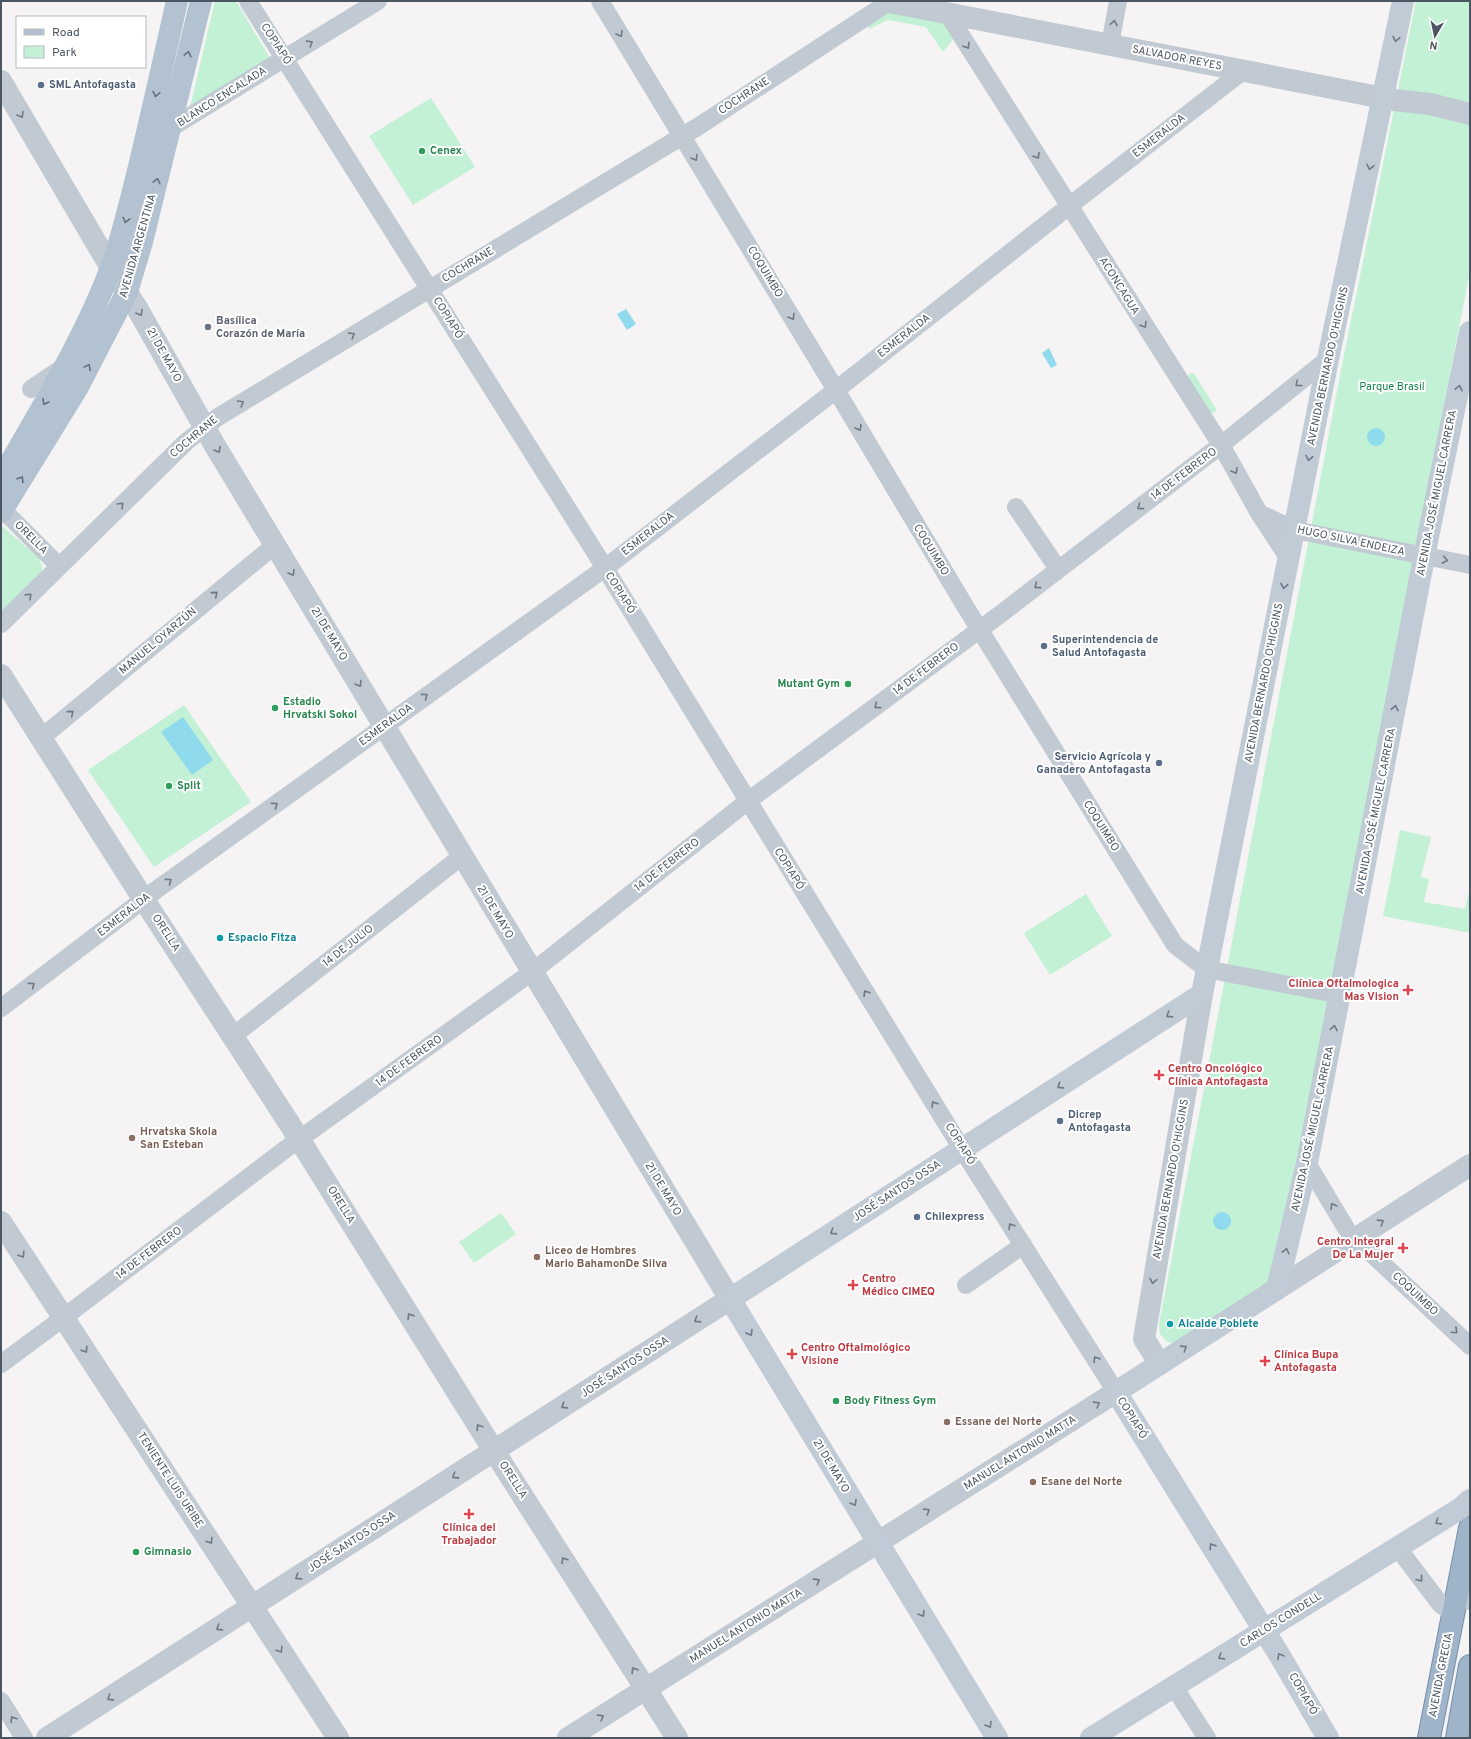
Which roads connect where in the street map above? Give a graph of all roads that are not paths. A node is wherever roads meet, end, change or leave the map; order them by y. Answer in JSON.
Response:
{"nodes":[{"id":1,"x":177,"y":1,"type":"edge"},
{"id":2,"x":201,"y":1,"type":"edge"},
{"id":3,"x":248,"y":1,"type":"edge"},
{"id":4,"x":378,"y":1,"type":"edge"},
{"id":5,"x":600,"y":1,"type":"edge"},
{"id":6,"x":1118,"y":1,"type":"edge"},
{"id":7,"x":1403,"y":1,"type":"edge"},
{"id":8,"x":886,"y":2,"type":"edge"},
{"id":9,"x":947,"y":13,"type":"junction"},
{"id":10,"x":1110,"y":45,"type":"junction"},
{"id":11,"x":285,"y":58,"type":"junction"},
{"id":12,"x":1243,"y":71,"type":"junction"},
{"id":13,"x":1,"y":81,"type":"edge"},
{"id":14,"x":1384,"y":98,"type":"junction"},
{"id":15,"x":1470,"y":114,"type":"edge"},
{"id":16,"x":169,"y":129,"type":"junction"},
{"id":17,"x":682,"y":136,"type":"junction"},
{"id":18,"x":1068,"y":207,"type":"junction"},
{"id":19,"x":111,"y":268,"type":"junction"},
{"id":20,"x":429,"y":289,"type":"junction"},
{"id":21,"x":127,"y":292,"type":"junction"},
{"id":22,"x":1470,"y":332,"type":"edge"},
{"id":23,"x":1328,"y":360,"type":"junction"},
{"id":24,"x":66,"y":366,"type":"junction"},
{"id":25,"x":31,"y":389,"type":"dead end"},
{"id":26,"x":836,"y":390,"type":"junction"},
{"id":27,"x":204,"y":427,"type":"junction"},
{"id":28,"x":1221,"y":445,"type":"junction"},
{"id":29,"x":1,"y":479,"type":"edge"},
{"id":30,"x":1016,"y":506,"type":"dead end"},
{"id":31,"x":2,"y":511,"type":"edge"},
{"id":32,"x":1259,"y":513,"type":"junction"},
{"id":33,"x":1295,"y":530,"type":"junction"},
{"id":34,"x":275,"y":545,"type":"junction"},
{"id":35,"x":1424,"y":556,"type":"junction"},
{"id":36,"x":1289,"y":559,"type":"junction"},
{"id":37,"x":1470,"y":565,"type":"edge"},
{"id":38,"x":59,"y":566,"type":"junction"},
{"id":39,"x":605,"y":568,"type":"junction"},
{"id":40,"x":1058,"y":569,"type":"junction"},
{"id":41,"x":1,"y":624,"type":"edge"},
{"id":42,"x":980,"y":629,"type":"junction"},
{"id":43,"x":1,"y":675,"type":"edge"},
{"id":44,"x":384,"y":726,"type":"junction"},
{"id":45,"x":41,"y":738,"type":"junction"},
{"id":46,"x":748,"y":802,"type":"junction"},
{"id":47,"x":462,"y":856,"type":"junction"},
{"id":48,"x":144,"y":900,"type":"junction"},
{"id":49,"x":1206,"y":969,"type":"junction"},
{"id":50,"x":532,"y":972,"type":"junction"},
{"id":51,"x":1202,"y":994,"type":"junction"},
{"id":52,"x":1341,"y":995,"type":"junction"},
{"id":53,"x":1,"y":1008,"type":"edge"},
{"id":54,"x":234,"y":1036,"type":"junction"},
{"id":55,"x":299,"y":1139,"type":"junction"},
{"id":56,"x":962,"y":1149,"type":"junction"},
{"id":57,"x":1308,"y":1163,"type":"junction"},
{"id":58,"x":1470,"y":1165,"type":"edge"},
{"id":59,"x":1,"y":1222,"type":"edge"},
{"id":60,"x":1353,"y":1240,"type":"junction"},
{"id":61,"x":1023,"y":1245,"type":"junction"},
{"id":62,"x":966,"y":1285,"type":"dead end"},
{"id":63,"x":1277,"y":1288,"type":"junction"},
{"id":64,"x":730,"y":1299,"type":"junction"},
{"id":65,"x":64,"y":1318,"type":"junction"},
{"id":66,"x":1470,"y":1346,"type":"edge"},
{"id":67,"x":1,"y":1364,"type":"edge"},
{"id":68,"x":1160,"y":1364,"type":"junction"},
{"id":69,"x":1116,"y":1392,"type":"junction"},
{"id":70,"x":494,"y":1451,"type":"junction"},
{"id":71,"x":1470,"y":1500,"type":"edge"},
{"id":72,"x":1470,"y":1528,"type":"edge"},
{"id":73,"x":878,"y":1542,"type":"junction"},
{"id":74,"x":1397,"y":1547,"type":"junction"},
{"id":75,"x":1460,"y":1602,"type":"edge"},
{"id":76,"x":252,"y":1606,"type":"junction"},
{"id":77,"x":1264,"y":1630,"type":"junction"},
{"id":78,"x":1470,"y":1666,"type":"edge"},
{"id":79,"x":1174,"y":1687,"type":"junction"},
{"id":80,"x":646,"y":1689,"type":"junction"},
{"id":81,"x":1,"y":1701,"type":"edge"},
{"id":82,"x":1100,"y":1736,"type":"edge"},
{"id":83,"x":24,"y":1738,"type":"edge"},
{"id":84,"x":47,"y":1738,"type":"edge"},
{"id":85,"x":338,"y":1738,"type":"edge"},
{"id":86,"x":568,"y":1738,"type":"edge"},
{"id":87,"x":677,"y":1738,"type":"edge"},
{"id":88,"x":997,"y":1738,"type":"edge"},
{"id":89,"x":1207,"y":1738,"type":"edge"},
{"id":90,"x":1328,"y":1738,"type":"edge"},
{"id":91,"x":1429,"y":1738,"type":"edge"},
{"id":92,"x":1456,"y":1738,"type":"edge"}],
"edges":[{"from":1,"to":19,"type":"main road","name":"AVENIDA ARGENTINA","one_way":true},
{"from":16,"to":2,"type":"main road","name":"AVENIDA ARGENTINA","one_way":true},
{"from":3,"to":11,"type":"street","name":"COPIAPÓ"},
{"from":11,"to":4,"type":"street","name":"BLANCO ENCALADA","one_way":true},
{"from":5,"to":17,"type":"street","name":"COQUIMBO","one_way":true},
{"from":10,"to":6,"type":"street","one_way":true},
{"from":7,"to":14,"type":"main road","name":"AVENIDA BERNARDO O'HIGGINS","one_way":true},
{"from":8,"to":9,"type":"street","name":"SALVADOR REYES"},
{"from":8,"to":17,"type":"street","name":"COCHRANE"},
{"from":9,"to":10,"type":"street","name":"SALVADOR REYES"},
{"from":9,"to":18,"type":"street","name":"ACONCAGUA","one_way":true},
{"from":10,"to":12,"type":"street","name":"SALVADOR REYES"},
{"from":11,"to":16,"type":"street","name":"BLANCO ENCALADA"},
{"from":11,"to":20,"type":"street","name":"COPIAPÓ"},
{"from":12,"to":14,"type":"street","name":"SALVADOR REYES"},
{"from":12,"to":18,"type":"street","name":"ESMERALDA"},
{"from":13,"to":19,"type":"street","name":"21 DE MAYO","one_way":true},
{"from":14,"to":15,"type":"street","name":"SALVADOR REYES"},
{"from":14,"to":23,"type":"main road","name":"AVENIDA BERNARDO O'HIGGINS","one_way":true},
{"from":21,"to":16,"type":"main road","name":"AVENIDA ARGENTINA","one_way":true},
{"from":17,"to":20,"type":"street","name":"COCHRANE"},
{"from":17,"to":26,"type":"street","name":"COQUIMBO","one_way":true},
{"from":18,"to":26,"type":"street","name":"ESMERALDA"},
{"from":18,"to":28,"type":"street","name":"ACONCAGUA","one_way":true},
{"from":19,"to":21,"type":"street","name":"21 DE MAYO"},
{"from":19,"to":24,"type":"main road","name":"AVENIDA ARGENTINA"},
{"from":27,"to":20,"type":"street","name":"COCHRANE","one_way":true},
{"from":20,"to":39,"type":"street","name":"COPIAPÓ"},
{"from":21,"to":27,"type":"street","name":"21 DE MAYO","one_way":true},
{"from":31,"to":21,"type":"main road","name":"AVENIDA ARGENTINA","one_way":true},
{"from":35,"to":22,"type":"main road","name":"AVENIDA JOSÉ MIGUEL CARRERA","one_way":true},
{"from":23,"to":28,"type":"street","name":"14 DE FEBRERO","one_way":true},
{"from":23,"to":33,"type":"main road","name":"AVENIDA BERNARDO O'HIGGINS","one_way":true},
{"from":24,"to":25,"type":"street"},
{"from":24,"to":29,"type":"main road","name":"AVENIDA ARGENTINA","one_way":true},
{"from":26,"to":39,"type":"street","name":"ESMERALDA"},
{"from":26,"to":42,"type":"street","name":"COQUIMBO","one_way":true},
{"from":27,"to":34,"type":"street","name":"21 DE MAYO","one_way":true},
{"from":38,"to":27,"type":"street","name":"COCHRANE","one_way":true},
{"from":28,"to":32,"type":"street","name":"ACONCAGUA","one_way":true},
{"from":28,"to":40,"type":"street","name":"14 DE FEBRERO","one_way":true},
{"from":30,"to":40,"type":"street"},
{"from":31,"to":38,"type":"street","name":"ORELLA"},
{"from":32,"to":33,"type":"street","name":"HUGO SILVA ENDEIZA"},
{"from":32,"to":36,"type":"street","name":"ACONCAGUA"},
{"from":33,"to":35,"type":"street","name":"HUGO SILVA ENDEIZA"},
{"from":33,"to":36,"type":"main road","name":"AVENIDA BERNARDO O'HIGGINS"},
{"from":34,"to":44,"type":"street","name":"21 DE MAYO","one_way":true},
{"from":45,"to":34,"type":"street","name":"MANUEL OYARZÚN","one_way":true},
{"from":35,"to":37,"type":"street","name":"HUGO SILVA ENDEIZA","one_way":true},
{"from":52,"to":35,"type":"main road","name":"AVENIDA JOSÉ MIGUEL CARRERA","one_way":true},
{"from":36,"to":49,"type":"main road","name":"AVENIDA BERNARDO O'HIGGINS","one_way":true},
{"from":41,"to":38,"type":"street","name":"COCHRANE","one_way":true},
{"from":44,"to":39,"type":"street","name":"ESMERALDA","one_way":true},
{"from":39,"to":46,"type":"street","name":"COPIAPÓ"},
{"from":40,"to":42,"type":"street","name":"14 DE FEBRERO","one_way":true},
{"from":42,"to":46,"type":"street","name":"14 DE FEBRERO","one_way":true},
{"from":42,"to":49,"type":"street","name":"COQUIMBO"},
{"from":43,"to":45,"type":"street","name":"ORELLA"},
{"from":44,"to":47,"type":"street","name":"21 DE MAYO"},
{"from":48,"to":44,"type":"street","name":"ESMERALDA","one_way":true},
{"from":45,"to":48,"type":"street","name":"ORELLA"},
{"from":46,"to":50,"type":"street","name":"14 DE FEBRERO"},
{"from":56,"to":46,"type":"street","name":"COPIAPÓ","one_way":true},
{"from":47,"to":50,"type":"street","name":"21 DE MAYO"},
{"from":47,"to":54,"type":"street","name":"14 DE JULIO"},
{"from":53,"to":48,"type":"street","name":"ESMERALDA","one_way":true},
{"from":48,"to":54,"type":"street","name":"ORELLA"},
{"from":49,"to":51,"type":"main road","name":"AVENIDA BERNARDO O'HIGGINS"},
{"from":49,"to":52,"type":"street","name":"COQUIMBO"},
{"from":50,"to":55,"type":"street","name":"14 DE FEBRERO"},
{"from":50,"to":64,"type":"street","name":"21 DE MAYO"},
{"from":51,"to":56,"type":"main road","name":"JOSÉ SANTOS OSSA","one_way":true},
{"from":51,"to":68,"type":"street","name":"AVENIDA BERNARDO O'HIGGINS","one_way":true},
{"from":57,"to":52,"type":"main road","name":"AVENIDA JOSÉ MIGUEL CARRERA","one_way":true},
{"from":54,"to":55,"type":"street","name":"ORELLA"},
{"from":55,"to":65,"type":"street","name":"14 DE FEBRERO"},
{"from":70,"to":55,"type":"street","name":"ORELLA","one_way":true},
{"from":61,"to":56,"type":"street","name":"COPIAPÓ","one_way":true},
{"from":56,"to":64,"type":"main road","name":"JOSÉ SANTOS OSSA","one_way":true},
{"from":60,"to":57,"type":"street","name":"COQUIMBO","one_way":true},
{"from":63,"to":57,"type":"main road","name":"AVENIDA JOSÉ MIGUEL CARRERA","one_way":true},
{"from":60,"to":58,"type":"street","name":"MANUEL ANTONIO MATTA","one_way":true},
{"from":59,"to":65,"type":"street","name":"TENIENTE LUIS URIBE","one_way":true},
{"from":60,"to":63,"type":"street","name":"MANUEL ANTONIO MATTA"},
{"from":60,"to":66,"type":"street","name":"COQUIMBO","one_way":true},
{"from":61,"to":62,"type":"street"},
{"from":69,"to":61,"type":"street","name":"COPIAPÓ","one_way":true},
{"from":68,"to":63,"type":"main road","name":"MANUEL ANTONIO MATTA","one_way":true},
{"from":64,"to":70,"type":"street","name":"JOSÉ SANTOS OSSA","one_way":true},
{"from":64,"to":73,"type":"main road","name":"21 DE MAYO","one_way":true},
{"from":65,"to":67,"type":"street","name":"14 DE FEBRERO"},
{"from":65,"to":76,"type":"street","name":"TENIENTE LUIS URIBE","one_way":true},
{"from":68,"to":69,"type":"main road","name":"MANUEL ANTONIO MATTA"},
{"from":73,"to":69,"type":"street","name":"MANUEL ANTONIO MATTA","one_way":true},
{"from":77,"to":69,"type":"main road","name":"COPIAPÓ","one_way":true},
{"from":70,"to":76,"type":"street","name":"JOSÉ SANTOS OSSA","one_way":true},
{"from":80,"to":70,"type":"street","name":"ORELLA","one_way":true},
{"from":71,"to":74,"type":"main road","name":"CARLOS CONDELL","one_way":true},
{"from":72,"to":75,"type":"highway","name":"AVENIDA GRECIA"},
{"from":80,"to":73,"type":"street","name":"MANUEL ANTONIO MATTA","one_way":true},
{"from":73,"to":88,"type":"main road","name":"21 DE MAYO","one_way":true},
{"from":74,"to":75,"type":"street","one_way":true},
{"from":74,"to":77,"type":"main road","name":"CARLOS CONDELL"},
{"from":75,"to":91,"type":"highway","name":"AVENIDA GRECIA"},
{"from":76,"to":84,"type":"street","name":"JOSÉ SANTOS OSSA","one_way":true},
{"from":76,"to":85,"type":"street","name":"TENIENTE LUIS URIBE","one_way":true},
{"from":77,"to":79,"type":"main road","name":"CARLOS CONDELL","one_way":true},
{"from":90,"to":77,"type":"main road","name":"COPIAPÓ","one_way":true},
{"from":78,"to":92,"type":"highway"},
{"from":79,"to":82,"type":"main road","name":"CARLOS CONDELL"},
{"from":79,"to":89,"type":"street"},
{"from":86,"to":80,"type":"street","name":"MANUEL ANTONIO MATTA","one_way":true},
{"from":80,"to":87,"type":"street","name":"ORELLA"},
{"from":83,"to":81,"type":"street","one_way":true}]}
